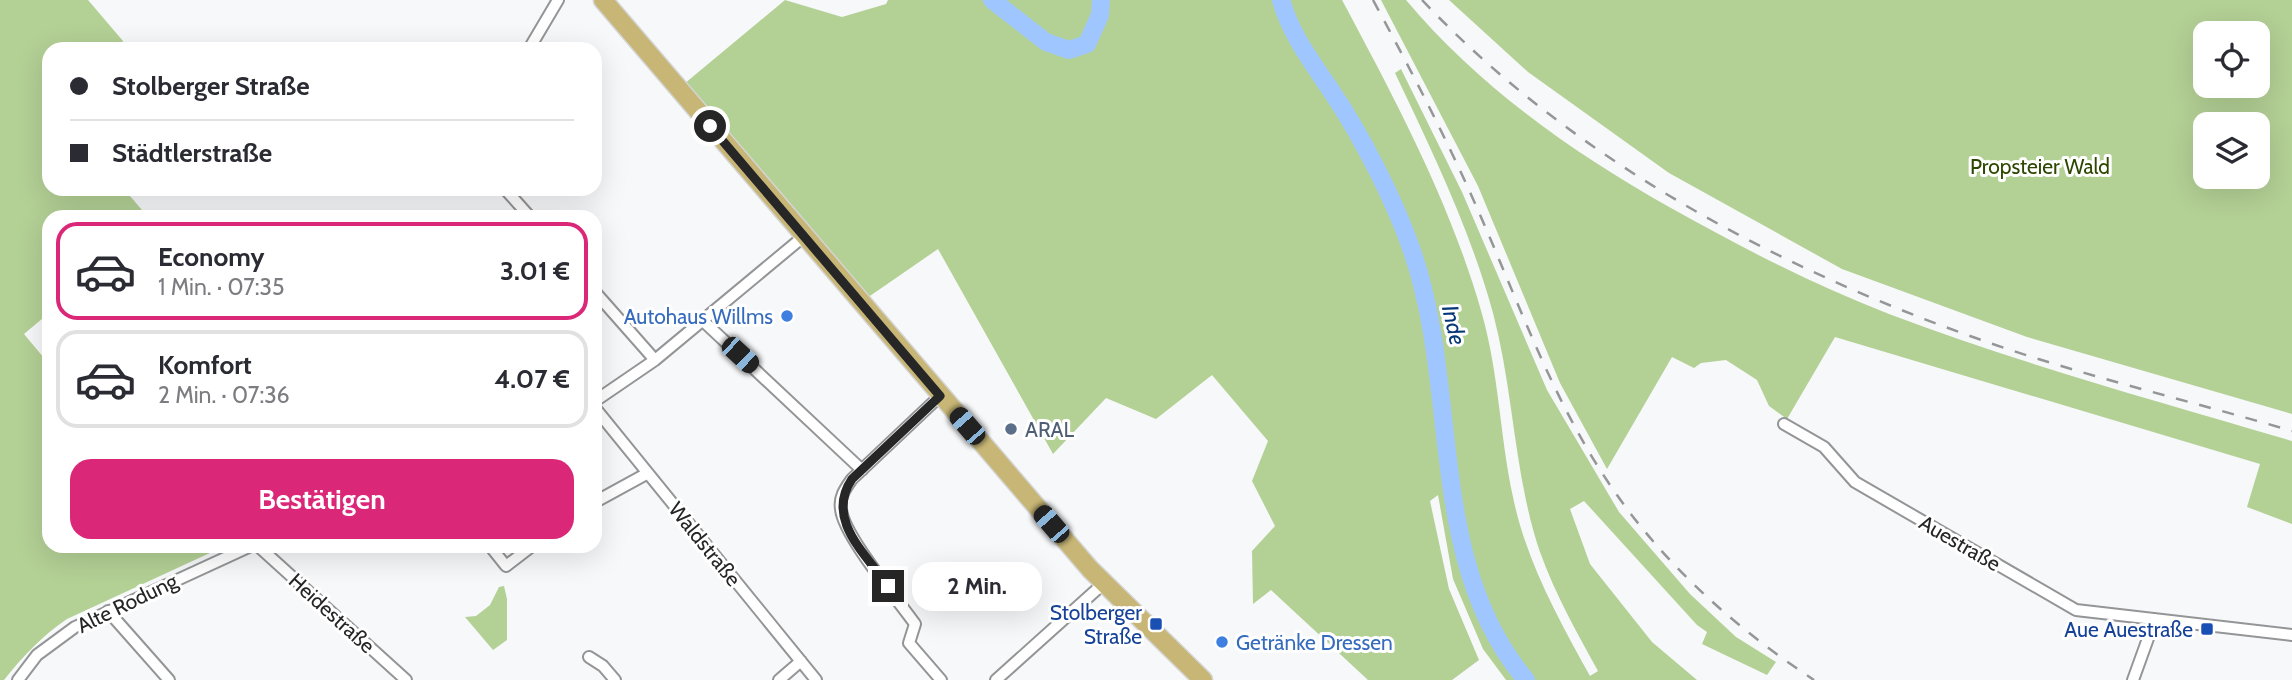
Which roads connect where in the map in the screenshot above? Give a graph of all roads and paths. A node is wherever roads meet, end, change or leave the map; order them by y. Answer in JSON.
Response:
{"nodes":[{"id":1,"x":558,"y":0,"type":"edge"},
{"id":2,"x":603,"y":0,"type":"edge"},
{"id":3,"x":533,"y":42,"type":"edge"},
{"id":4,"x":511,"y":196,"type":"edge"},
{"id":5,"x":524,"y":210,"type":"edge"},
{"id":6,"x":803,"y":237,"type":"junction"},
{"id":7,"x":602,"y":300,"type":"edge"},
{"id":8,"x":702,"y":320,"type":"junction"},
{"id":9,"x":655,"y":360,"type":"junction"},
{"id":10,"x":602,"y":396,"type":"edge"},
{"id":11,"x":940,"y":396,"type":"junction"},
{"id":12,"x":602,"y":417,"type":"edge"},
{"id":13,"x":1784,"y":424,"type":"dead end"},
{"id":14,"x":862,"y":470,"type":"junction"},
{"id":15,"x":648,"y":473,"type":"junction"},
{"id":16,"x":602,"y":498,"type":"edge"},
{"id":17,"x":236,"y":553,"type":"edge"},
{"id":18,"x":266,"y":553,"type":"edge"},
{"id":19,"x":496,"y":553,"type":"edge"},
{"id":20,"x":523,"y":553,"type":"edge"},
{"id":21,"x":1104,"y":583,"type":"junction"},
{"id":22,"x":108,"y":611,"type":"junction"},
{"id":23,"x":2155,"y":619,"type":"junction"},
{"id":24,"x":2292,"y":635,"type":"edge"},
{"id":25,"x":589,"y":657,"type":"dead end"},
{"id":26,"x":801,"y":661,"type":"junction"},
{"id":27,"x":18,"y":680,"type":"edge"},
{"id":28,"x":169,"y":680,"type":"edge"},
{"id":29,"x":406,"y":680,"type":"edge"},
{"id":30,"x":615,"y":680,"type":"edge"},
{"id":31,"x":779,"y":680,"type":"edge"},
{"id":32,"x":816,"y":680,"type":"edge"},
{"id":33,"x":941,"y":680,"type":"edge"},
{"id":34,"x":996,"y":680,"type":"edge"},
{"id":35,"x":1203,"y":680,"type":"edge"},
{"id":36,"x":2133,"y":680,"type":"edge"}],
"edges":[{"from":1,"to":3,"type":"street"},
{"from":2,"to":6,"type":"main road"},
{"from":4,"to":5,"type":"street"},
{"from":6,"to":8,"type":"street"},
{"from":6,"to":11,"type":"main road"},
{"from":7,"to":9,"type":"street"},
{"from":8,"to":9,"type":"street"},
{"from":8,"to":14,"type":"street"},
{"from":9,"to":10,"type":"street"},
{"from":11,"to":14,"type":"street"},
{"from":11,"to":21,"type":"main road"},
{"from":12,"to":15,"type":"street","name":"Waldstraße"},
{"from":13,"to":23,"type":"street","name":"Auestraße"},
{"from":14,"to":33,"type":"street"},
{"from":15,"to":16,"type":"street"},
{"from":15,"to":26,"type":"street","name":"Waldstraße"},
{"from":17,"to":22,"type":"street","name":"Alte Rodung"},
{"from":18,"to":29,"type":"street","name":"Heidestraße"},
{"from":19,"to":20,"type":"street"},
{"from":21,"to":34,"type":"street"},
{"from":21,"to":35,"type":"main road"},
{"from":22,"to":27,"type":"street","name":"Alte Rodung"},
{"from":22,"to":28,"type":"street"},
{"from":23,"to":24,"type":"street","name":"Auestraße"},
{"from":23,"to":36,"type":"street"},
{"from":25,"to":30,"type":"street"},
{"from":26,"to":31,"type":"street"},
{"from":26,"to":32,"type":"street","name":"Waldstraße"}]}
